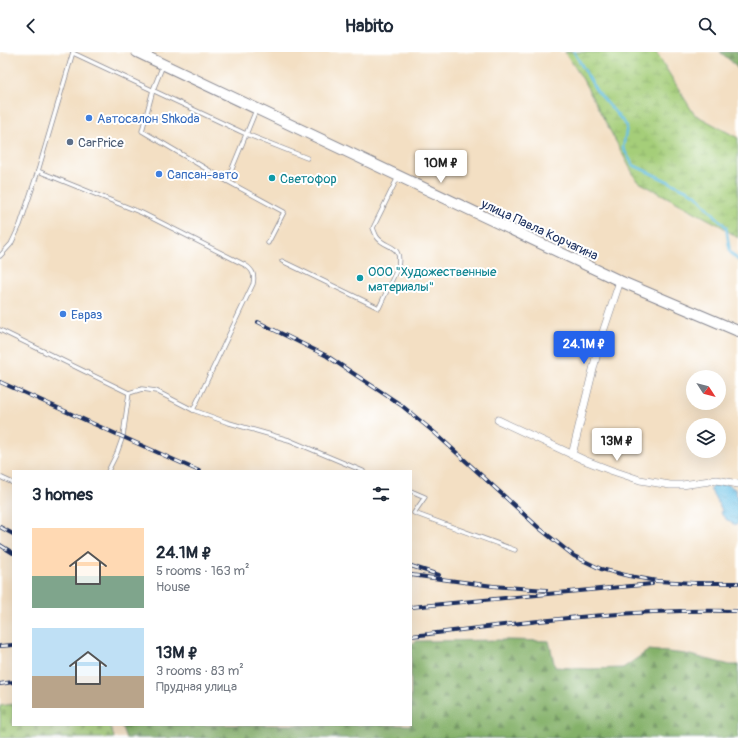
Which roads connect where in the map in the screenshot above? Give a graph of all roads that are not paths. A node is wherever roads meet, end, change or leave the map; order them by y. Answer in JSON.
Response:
{"nodes":[{"id":1,"x":73,"y":52,"type":"edge"},
{"id":2,"x":137,"y":52,"type":"edge"},
{"id":3,"x":164,"y":64,"type":"junction"},
{"id":4,"x":153,"y":90,"type":"junction"},
{"id":5,"x":256,"y":109,"type":"junction"},
{"id":6,"x":246,"y":134,"type":"junction"},
{"id":7,"x":307,"y":158,"type":"dead end"},
{"id":8,"x":38,"y":171,"type":"junction"},
{"id":9,"x":398,"y":176,"type":"junction"},
{"id":10,"x":227,"y":181,"type":"junction"},
{"id":11,"x":268,"y":243,"type":"dead end"},
{"id":12,"x":0,"y":256,"type":"edge"},
{"id":13,"x":282,"y":261,"type":"dead end"},
{"id":14,"x":620,"y":281,"type":"junction"},
{"id":15,"x":0,"y":330,"type":"edge"},
{"id":16,"x":738,"y":331,"type":"edge"},
{"id":17,"x":130,"y":393,"type":"junction"},
{"id":18,"x":194,"y":410,"type":"junction"},
{"id":19,"x":498,"y":420,"type":"dead end"},
{"id":20,"x":572,"y":455,"type":"junction"},
{"id":21,"x":108,"y":470,"type":"edge"},
{"id":22,"x":361,"y":470,"type":"edge"},
{"id":23,"x":0,"y":477,"type":"edge"},
{"id":24,"x":12,"y":483,"type":"edge"},
{"id":25,"x":738,"y":484,"type":"edge"},
{"id":26,"x":412,"y":491,"type":"edge"},
{"id":27,"x":515,"y":550,"type":"dead end"}],
"edges":[{"from":1,"to":4,"type":"lane"},
{"from":1,"to":8,"type":"lane"},
{"from":2,"to":3,"type":"main road","name":"улица Павла Корчагина"},
{"from":3,"to":4,"type":"lane"},
{"from":3,"to":5,"type":"main road","name":"улица Павла Корчагина"},
{"from":4,"to":6,"type":"lane"},
{"from":4,"to":10,"type":"lane"},
{"from":5,"to":6,"type":"lane"},
{"from":5,"to":9,"type":"main road","name":"улица Павла Корчагина"},
{"from":6,"to":7,"type":"lane"},
{"from":6,"to":10,"type":"lane"},
{"from":8,"to":12,"type":"lane"},
{"from":8,"to":18,"type":"lane"},
{"from":9,"to":13,"type":"lane"},
{"from":9,"to":14,"type":"main road","name":"улица Павла Корчагина"},
{"from":10,"to":11,"type":"lane"},
{"from":14,"to":16,"type":"main road","name":"улица Павла Корчагина"},
{"from":14,"to":20,"type":"street"},
{"from":15,"to":17,"type":"lane"},
{"from":17,"to":18,"type":"lane"},
{"from":17,"to":21,"type":"lane"},
{"from":18,"to":22,"type":"lane"},
{"from":19,"to":20,"type":"street"},
{"from":20,"to":25,"type":"street"},
{"from":23,"to":24,"type":"lane"},
{"from":26,"to":27,"type":"lane"}]}
